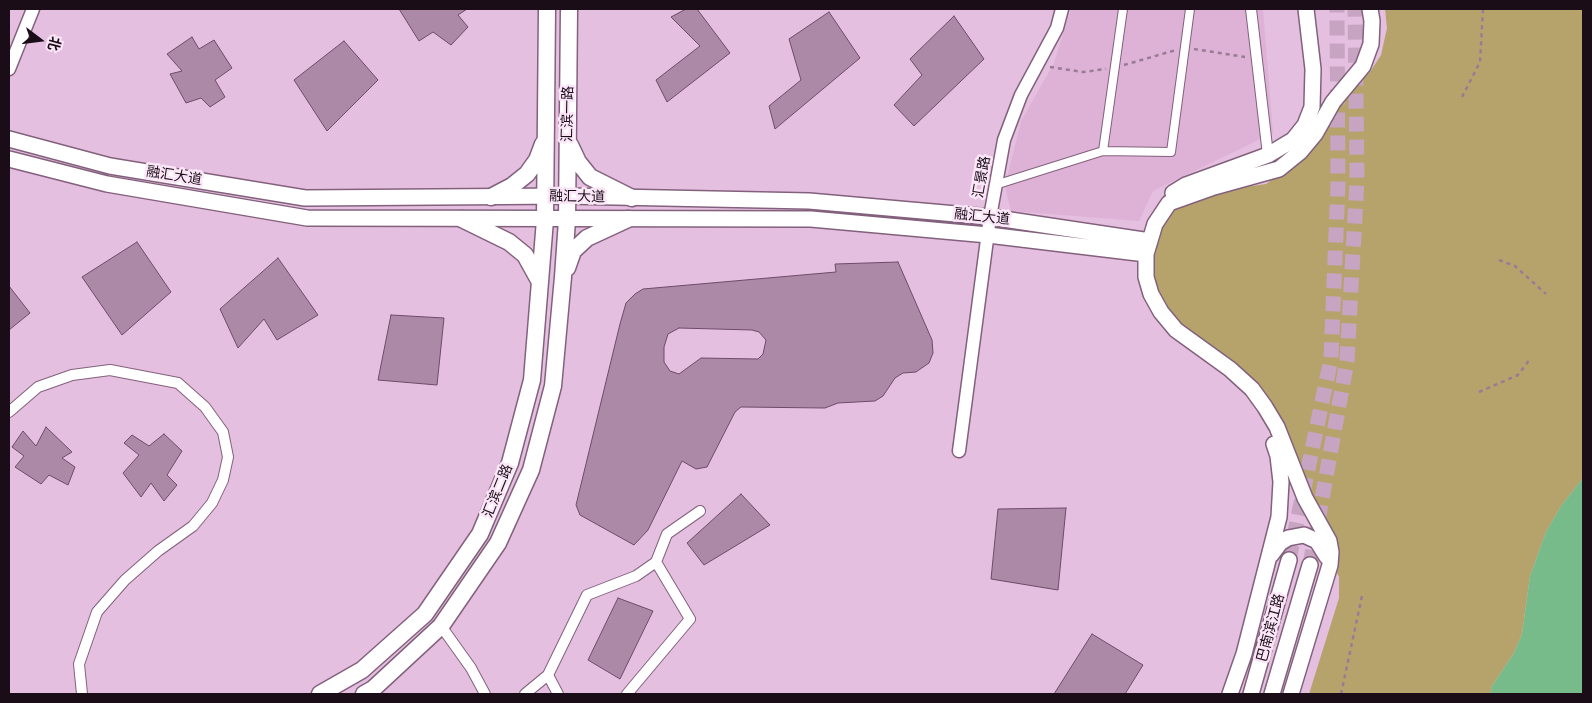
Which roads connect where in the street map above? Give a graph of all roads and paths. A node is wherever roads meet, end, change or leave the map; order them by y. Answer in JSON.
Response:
{"nodes":[{"id":1,"x":33,"y":9,"type":"edge"},
{"id":2,"x":547,"y":9,"type":"edge"},
{"id":3,"x":569,"y":9,"type":"edge"},
{"id":4,"x":1062,"y":9,"type":"edge"},
{"id":5,"x":1123,"y":9,"type":"edge"},
{"id":6,"x":1190,"y":9,"type":"edge"},
{"id":7,"x":1251,"y":9,"type":"edge"},
{"id":8,"x":1306,"y":9,"type":"edge"},
{"id":9,"x":1370,"y":9,"type":"edge"},
{"id":10,"x":1483,"y":9,"type":"edge"},
{"id":11,"x":1185,"y":48,"type":"junction"},
{"id":12,"x":1256,"y":59,"type":"junction"},
{"id":13,"x":1036,"y":65,"type":"junction"},
{"id":14,"x":1114,"y":68,"type":"junction"},
{"id":15,"x":9,"y":69,"type":"edge"},
{"id":16,"x":1462,"y":97,"type":"dead end"},
{"id":17,"x":546,"y":138,"type":"junction"},
{"id":18,"x":9,"y":139,"type":"edge"},
{"id":19,"x":568,"y":140,"type":"junction"},
{"id":20,"x":1103,"y":151,"type":"junction"},
{"id":21,"x":1268,"y":155,"type":"junction"},
{"id":22,"x":9,"y":159,"type":"edge"},
{"id":23,"x":995,"y":185,"type":"junction"},
{"id":24,"x":491,"y":196,"type":"junction"},
{"id":25,"x":545,"y":196,"type":"junction"},
{"id":26,"x":567,"y":196,"type":"junction"},
{"id":27,"x":632,"y":198,"type":"junction"},
{"id":28,"x":990,"y":217,"type":"junction"},
{"id":29,"x":462,"y":219,"type":"junction"},
{"id":30,"x":628,"y":219,"type":"junction"},
{"id":31,"x":545,"y":220,"type":"junction"},
{"id":32,"x":567,"y":220,"type":"junction"},
{"id":33,"x":988,"y":235,"type":"junction"},
{"id":34,"x":1145,"y":247,"type":"junction"},
{"id":35,"x":1499,"y":260,"type":"dead end"},
{"id":36,"x":563,"y":277,"type":"junction"},
{"id":37,"x":540,"y":282,"type":"junction"},
{"id":38,"x":1546,"y":294,"type":"dead end"},
{"id":39,"x":1530,"y":359,"type":"dead end"},
{"id":40,"x":1479,"y":392,"type":"dead end"},
{"id":41,"x":9,"y":412,"type":"edge"},
{"id":42,"x":959,"y":451,"type":"dead end"},
{"id":43,"x":700,"y":511,"type":"dead end"},
{"id":44,"x":1271,"y":555,"type":"junction"},
{"id":45,"x":1289,"y":560,"type":"tunnel mouth"},
{"id":46,"x":656,"y":562,"type":"junction"},
{"id":47,"x":1310,"y":565,"type":"tunnel mouth"},
{"id":48,"x":1330,"y":565,"type":"junction"},
{"id":49,"x":1362,"y":596,"type":"dead end"},
{"id":50,"x":440,"y":626,"type":"junction"},
{"id":51,"x":548,"y":675,"type":"junction"},
{"id":52,"x":82,"y":694,"type":"edge"},
{"id":53,"x":320,"y":694,"type":"edge"},
{"id":54,"x":364,"y":694,"type":"edge"},
{"id":55,"x":485,"y":694,"type":"edge"},
{"id":56,"x":525,"y":694,"type":"edge"},
{"id":57,"x":558,"y":694,"type":"edge"},
{"id":58,"x":627,"y":694,"type":"edge"},
{"id":59,"x":1230,"y":694,"type":"edge"},
{"id":60,"x":1251,"y":694,"type":"edge"},
{"id":61,"x":1272,"y":694,"type":"edge"},
{"id":62,"x":1291,"y":694,"type":"edge"},
{"id":63,"x":1341,"y":694,"type":"edge"}],
"edges":[{"from":1,"to":15,"type":"street"},
{"from":2,"to":17,"type":"main road","name":"汇滨一路"},
{"from":3,"to":19,"type":"main road","name":"汇滨一路"},
{"from":4,"to":13,"type":"street","name":"汇景路"},
{"from":5,"to":14,"type":"street"},
{"from":6,"to":11,"type":"street"},
{"from":7,"to":12,"type":"street"},
{"from":8,"to":21,"type":"main road"},
{"from":9,"to":34,"type":"main road"},
{"from":10,"to":16,"type":"path"},
{"from":11,"to":12,"type":"path"},
{"from":11,"to":14,"type":"path"},
{"from":11,"to":20,"type":"street"},
{"from":12,"to":21,"type":"street"},
{"from":13,"to":14,"type":"path"},
{"from":13,"to":23,"type":"street","name":"汇景路"},
{"from":14,"to":20,"type":"street"},
{"from":17,"to":24,"type":"main road"},
{"from":17,"to":25,"type":"main road","name":"汇滨一路"},
{"from":18,"to":24,"type":"main road","name":"融汇大道"},
{"from":19,"to":26,"type":"main road","name":"汇滨一路"},
{"from":19,"to":27,"type":"main road"},
{"from":20,"to":23,"type":"street"},
{"from":21,"to":34,"type":"main road"},
{"from":22,"to":29,"type":"main road","name":"融汇大道"},
{"from":23,"to":28,"type":"street","name":"汇景路"},
{"from":24,"to":25,"type":"main road","name":"融汇大道"},
{"from":25,"to":26,"type":"main road","name":"融汇大道"},
{"from":25,"to":31,"type":"main road","name":"汇滨一路"},
{"from":26,"to":27,"type":"main road","name":"融汇大道"},
{"from":26,"to":32,"type":"main road","name":"汇滨一路"},
{"from":27,"to":28,"type":"main road","name":"融汇大道"},
{"from":28,"to":33,"type":"street","name":"汇景路"},
{"from":28,"to":34,"type":"main road","name":"融汇大道"},
{"from":29,"to":31,"type":"main road","name":"融汇大道"},
{"from":29,"to":37,"type":"main road"},
{"from":30,"to":32,"type":"main road","name":"融汇大道"},
{"from":30,"to":33,"type":"main road","name":"融汇大道"},
{"from":30,"to":36,"type":"main road"},
{"from":31,"to":32,"type":"main road","name":"融汇大道"},
{"from":31,"to":37,"type":"main road","name":"汇滨二路"},
{"from":32,"to":36,"type":"main road","name":"汇滨二路"},
{"from":33,"to":34,"type":"main road","name":"融汇大道"},
{"from":33,"to":42,"type":"street","name":"汇景路"},
{"from":34,"to":44,"type":"main road"},
{"from":34,"to":48,"type":"main road"},
{"from":35,"to":38,"type":"path"},
{"from":36,"to":50,"type":"main road","name":"汇滨二路"},
{"from":37,"to":53,"type":"main road","name":"汇滨二路"},
{"from":39,"to":40,"type":"path"},
{"from":41,"to":52,"type":"street"},
{"from":43,"to":46,"type":"street"},
{"from":44,"to":48,"type":"main road"},
{"from":44,"to":59,"type":"main road"},
{"from":45,"to":60,"type":"main road","name":"巴南滨江路"},
{"from":46,"to":51,"type":"street"},
{"from":46,"to":58,"type":"street"},
{"from":47,"to":61,"type":"main road","name":"巴南滨江路"},
{"from":48,"to":62,"type":"main road"},
{"from":49,"to":63,"type":"path"},
{"from":50,"to":54,"type":"main road","name":"汇滨二路"},
{"from":50,"to":55,"type":"street"},
{"from":51,"to":56,"type":"street"},
{"from":51,"to":57,"type":"street"}]}
